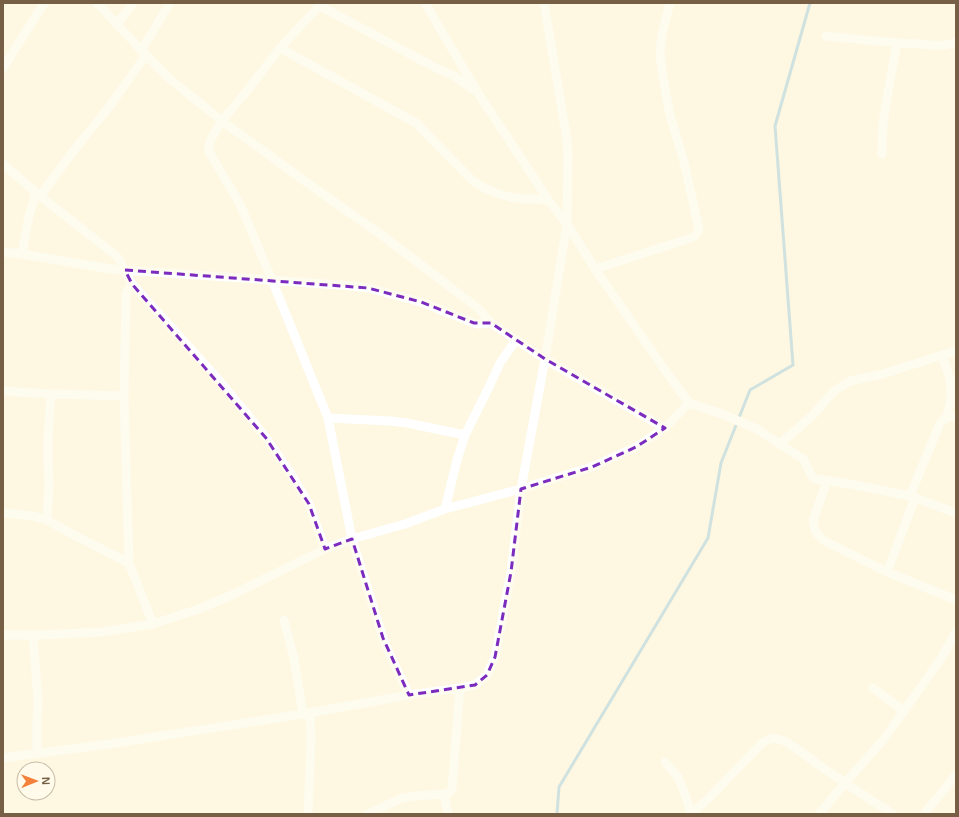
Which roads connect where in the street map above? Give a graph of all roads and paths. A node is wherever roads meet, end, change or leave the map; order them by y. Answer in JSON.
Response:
{"nodes":[{"id":1,"x":44,"y":3,"type":"edge"},
{"id":2,"x":97,"y":3,"type":"edge"},
{"id":3,"x":133,"y":3,"type":"edge"},
{"id":4,"x":170,"y":3,"type":"edge"},
{"id":5,"x":425,"y":3,"type":"edge"},
{"id":6,"x":544,"y":3,"type":"edge"},
{"id":7,"x":670,"y":3,"type":"edge"},
{"id":8,"x":321,"y":4,"type":"edge"},
{"id":9,"x":117,"y":24,"type":"junction"},
{"id":10,"x":826,"y":36,"type":"dead end"},
{"id":11,"x":956,"y":42,"type":"edge"},
{"id":12,"x":897,"y":43,"type":"junction"},
{"id":13,"x":280,"y":48,"type":"junction"},
{"id":14,"x":143,"y":53,"type":"junction"},
{"id":15,"x":3,"y":68,"type":"edge"},
{"id":16,"x":478,"y":93,"type":"junction"},
{"id":17,"x":222,"y":121,"type":"junction"},
{"id":18,"x":882,"y":154,"type":"dead end"},
{"id":19,"x":3,"y":164,"type":"edge"},
{"id":20,"x":38,"y":194,"type":"junction"},
{"id":21,"x":549,"y":201,"type":"junction"},
{"id":22,"x":567,"y":224,"type":"junction"},
{"id":23,"x":3,"y":252,"type":"edge"},
{"id":24,"x":22,"y":254,"type":"junction"},
{"id":25,"x":595,"y":269,"type":"junction"},
{"id":26,"x":125,"y":270,"type":"junction"},
{"id":27,"x":272,"y":280,"type":"junction"},
{"id":28,"x":132,"y":284,"type":"junction"},
{"id":29,"x":491,"y":323,"type":"junction"},
{"id":30,"x":516,"y":340,"type":"junction"},
{"id":31,"x":956,"y":351,"type":"edge"},
{"id":32,"x":942,"y":354,"type":"junction"},
{"id":33,"x":545,"y":359,"type":"junction"},
{"id":34,"x":3,"y":391,"type":"edge"},
{"id":35,"x":51,"y":394,"type":"junction"},
{"id":36,"x":124,"y":396,"type":"junction"},
{"id":37,"x":689,"y":403,"type":"junction"},
{"id":38,"x":951,"y":417,"type":"edge"},
{"id":39,"x":328,"y":418,"type":"junction"},
{"id":40,"x":665,"y":428,"type":"junction"},
{"id":41,"x":465,"y":435,"type":"junction"},
{"id":42,"x":780,"y":444,"type":"junction"},
{"id":43,"x":827,"y":480,"type":"junction"},
{"id":44,"x":521,"y":489,"type":"junction"},
{"id":45,"x":913,"y":497,"type":"junction"},
{"id":46,"x":445,"y":509,"type":"junction"},
{"id":47,"x":3,"y":513,"type":"edge"},
{"id":48,"x":956,"y":513,"type":"edge"},
{"id":49,"x":47,"y":520,"type":"junction"},
{"id":50,"x":352,"y":539,"type":"junction"},
{"id":51,"x":325,"y":549,"type":"junction"},
{"id":52,"x":128,"y":563,"type":"junction"},
{"id":53,"x":887,"y":572,"type":"junction"},
{"id":54,"x":956,"y":600,"type":"edge"},
{"id":55,"x":284,"y":620,"type":"dead end"},
{"id":56,"x":153,"y":624,"type":"junction"},
{"id":57,"x":956,"y":632,"type":"edge"},
{"id":58,"x":3,"y":635,"type":"edge"},
{"id":59,"x":33,"y":635,"type":"junction"},
{"id":60,"x":460,"y":688,"type":"junction"},
{"id":61,"x":873,"y":688,"type":"dead end"},
{"id":62,"x":409,"y":695,"type":"junction"},
{"id":63,"x":904,"y":711,"type":"junction"},
{"id":64,"x":306,"y":713,"type":"junction"},
{"id":65,"x":37,"y":753,"type":"junction"},
{"id":66,"x":3,"y":758,"type":"edge"},
{"id":67,"x":665,"y":762,"type":"dead end"},
{"id":68,"x":956,"y":775,"type":"edge"},
{"id":69,"x":844,"y":783,"type":"junction"},
{"id":70,"x":444,"y":794,"type":"junction"},
{"id":71,"x":308,"y":814,"type":"edge"},
{"id":72,"x":368,"y":814,"type":"edge"},
{"id":73,"x":448,"y":814,"type":"edge"},
{"id":74,"x":691,"y":814,"type":"edge"},
{"id":75,"x":819,"y":814,"type":"edge"},
{"id":76,"x":893,"y":814,"type":"edge"},
{"id":77,"x":924,"y":814,"type":"edge"}],
"edges":[{"from":1,"to":15,"type":"street"},
{"from":2,"to":9,"type":"street"},
{"from":3,"to":9,"type":"street"},
{"from":4,"to":14,"type":"street"},
{"from":5,"to":16,"type":"street"},
{"from":6,"to":22,"type":"street"},
{"from":7,"to":25,"type":"street"},
{"from":8,"to":13,"type":"street"},
{"from":8,"to":16,"type":"street"},
{"from":9,"to":14,"type":"street"},
{"from":10,"to":12,"type":"street"},
{"from":11,"to":12,"type":"street"},
{"from":12,"to":18,"type":"street"},
{"from":13,"to":17,"type":"street"},
{"from":13,"to":21,"type":"street"},
{"from":14,"to":17,"type":"street"},
{"from":14,"to":20,"type":"street"},
{"from":16,"to":21,"type":"street"},
{"from":17,"to":27,"type":"street"},
{"from":17,"to":29,"type":"street"},
{"from":19,"to":20,"type":"street"},
{"from":20,"to":24,"type":"street"},
{"from":20,"to":26,"type":"street"},
{"from":21,"to":22,"type":"street"},
{"from":22,"to":25,"type":"street"},
{"from":22,"to":33,"type":"street"},
{"from":23,"to":24,"type":"street"},
{"from":24,"to":26,"type":"street"},
{"from":25,"to":37,"type":"street"},
{"from":26,"to":27,"type":"street"},
{"from":26,"to":28,"type":"street"},
{"from":27,"to":29,"type":"street"},
{"from":27,"to":39,"type":"street"},
{"from":28,"to":36,"type":"street"},
{"from":28,"to":51,"type":"street"},
{"from":29,"to":30,"type":"street"},
{"from":30,"to":33,"type":"street"},
{"from":30,"to":41,"type":"street"},
{"from":31,"to":32,"type":"street"},
{"from":32,"to":38,"type":"street"},
{"from":32,"to":42,"type":"street"},
{"from":33,"to":40,"type":"street"},
{"from":33,"to":44,"type":"street"},
{"from":34,"to":35,"type":"street"},
{"from":35,"to":36,"type":"street"},
{"from":35,"to":49,"type":"street"},
{"from":36,"to":52,"type":"street"},
{"from":37,"to":40,"type":"street"},
{"from":37,"to":42,"type":"street"},
{"from":38,"to":45,"type":"street"},
{"from":39,"to":41,"type":"street"},
{"from":39,"to":50,"type":"street"},
{"from":40,"to":44,"type":"street"},
{"from":41,"to":46,"type":"street"},
{"from":42,"to":43,"type":"street"},
{"from":43,"to":45,"type":"street"},
{"from":43,"to":53,"type":"street"},
{"from":44,"to":46,"type":"street"},
{"from":44,"to":60,"type":"street"},
{"from":45,"to":48,"type":"street"},
{"from":45,"to":53,"type":"street"},
{"from":46,"to":50,"type":"street"},
{"from":47,"to":49,"type":"street"},
{"from":49,"to":52,"type":"street"},
{"from":50,"to":51,"type":"street"},
{"from":50,"to":62,"type":"street"},
{"from":51,"to":56,"type":"street"},
{"from":52,"to":56,"type":"street"},
{"from":53,"to":54,"type":"street"},
{"from":55,"to":64,"type":"street"},
{"from":56,"to":59,"type":"street"},
{"from":57,"to":63,"type":"street"},
{"from":58,"to":59,"type":"street"},
{"from":59,"to":65,"type":"street"},
{"from":60,"to":62,"type":"street"},
{"from":60,"to":70,"type":"street"},
{"from":61,"to":63,"type":"street"},
{"from":62,"to":64,"type":"street"},
{"from":63,"to":69,"type":"street"},
{"from":64,"to":65,"type":"street"},
{"from":64,"to":71,"type":"street"},
{"from":65,"to":66,"type":"street"},
{"from":67,"to":74,"type":"street"},
{"from":68,"to":77,"type":"street"},
{"from":69,"to":74,"type":"street"},
{"from":69,"to":75,"type":"street"},
{"from":69,"to":76,"type":"street"},
{"from":70,"to":72,"type":"street"},
{"from":70,"to":73,"type":"street"}]}
